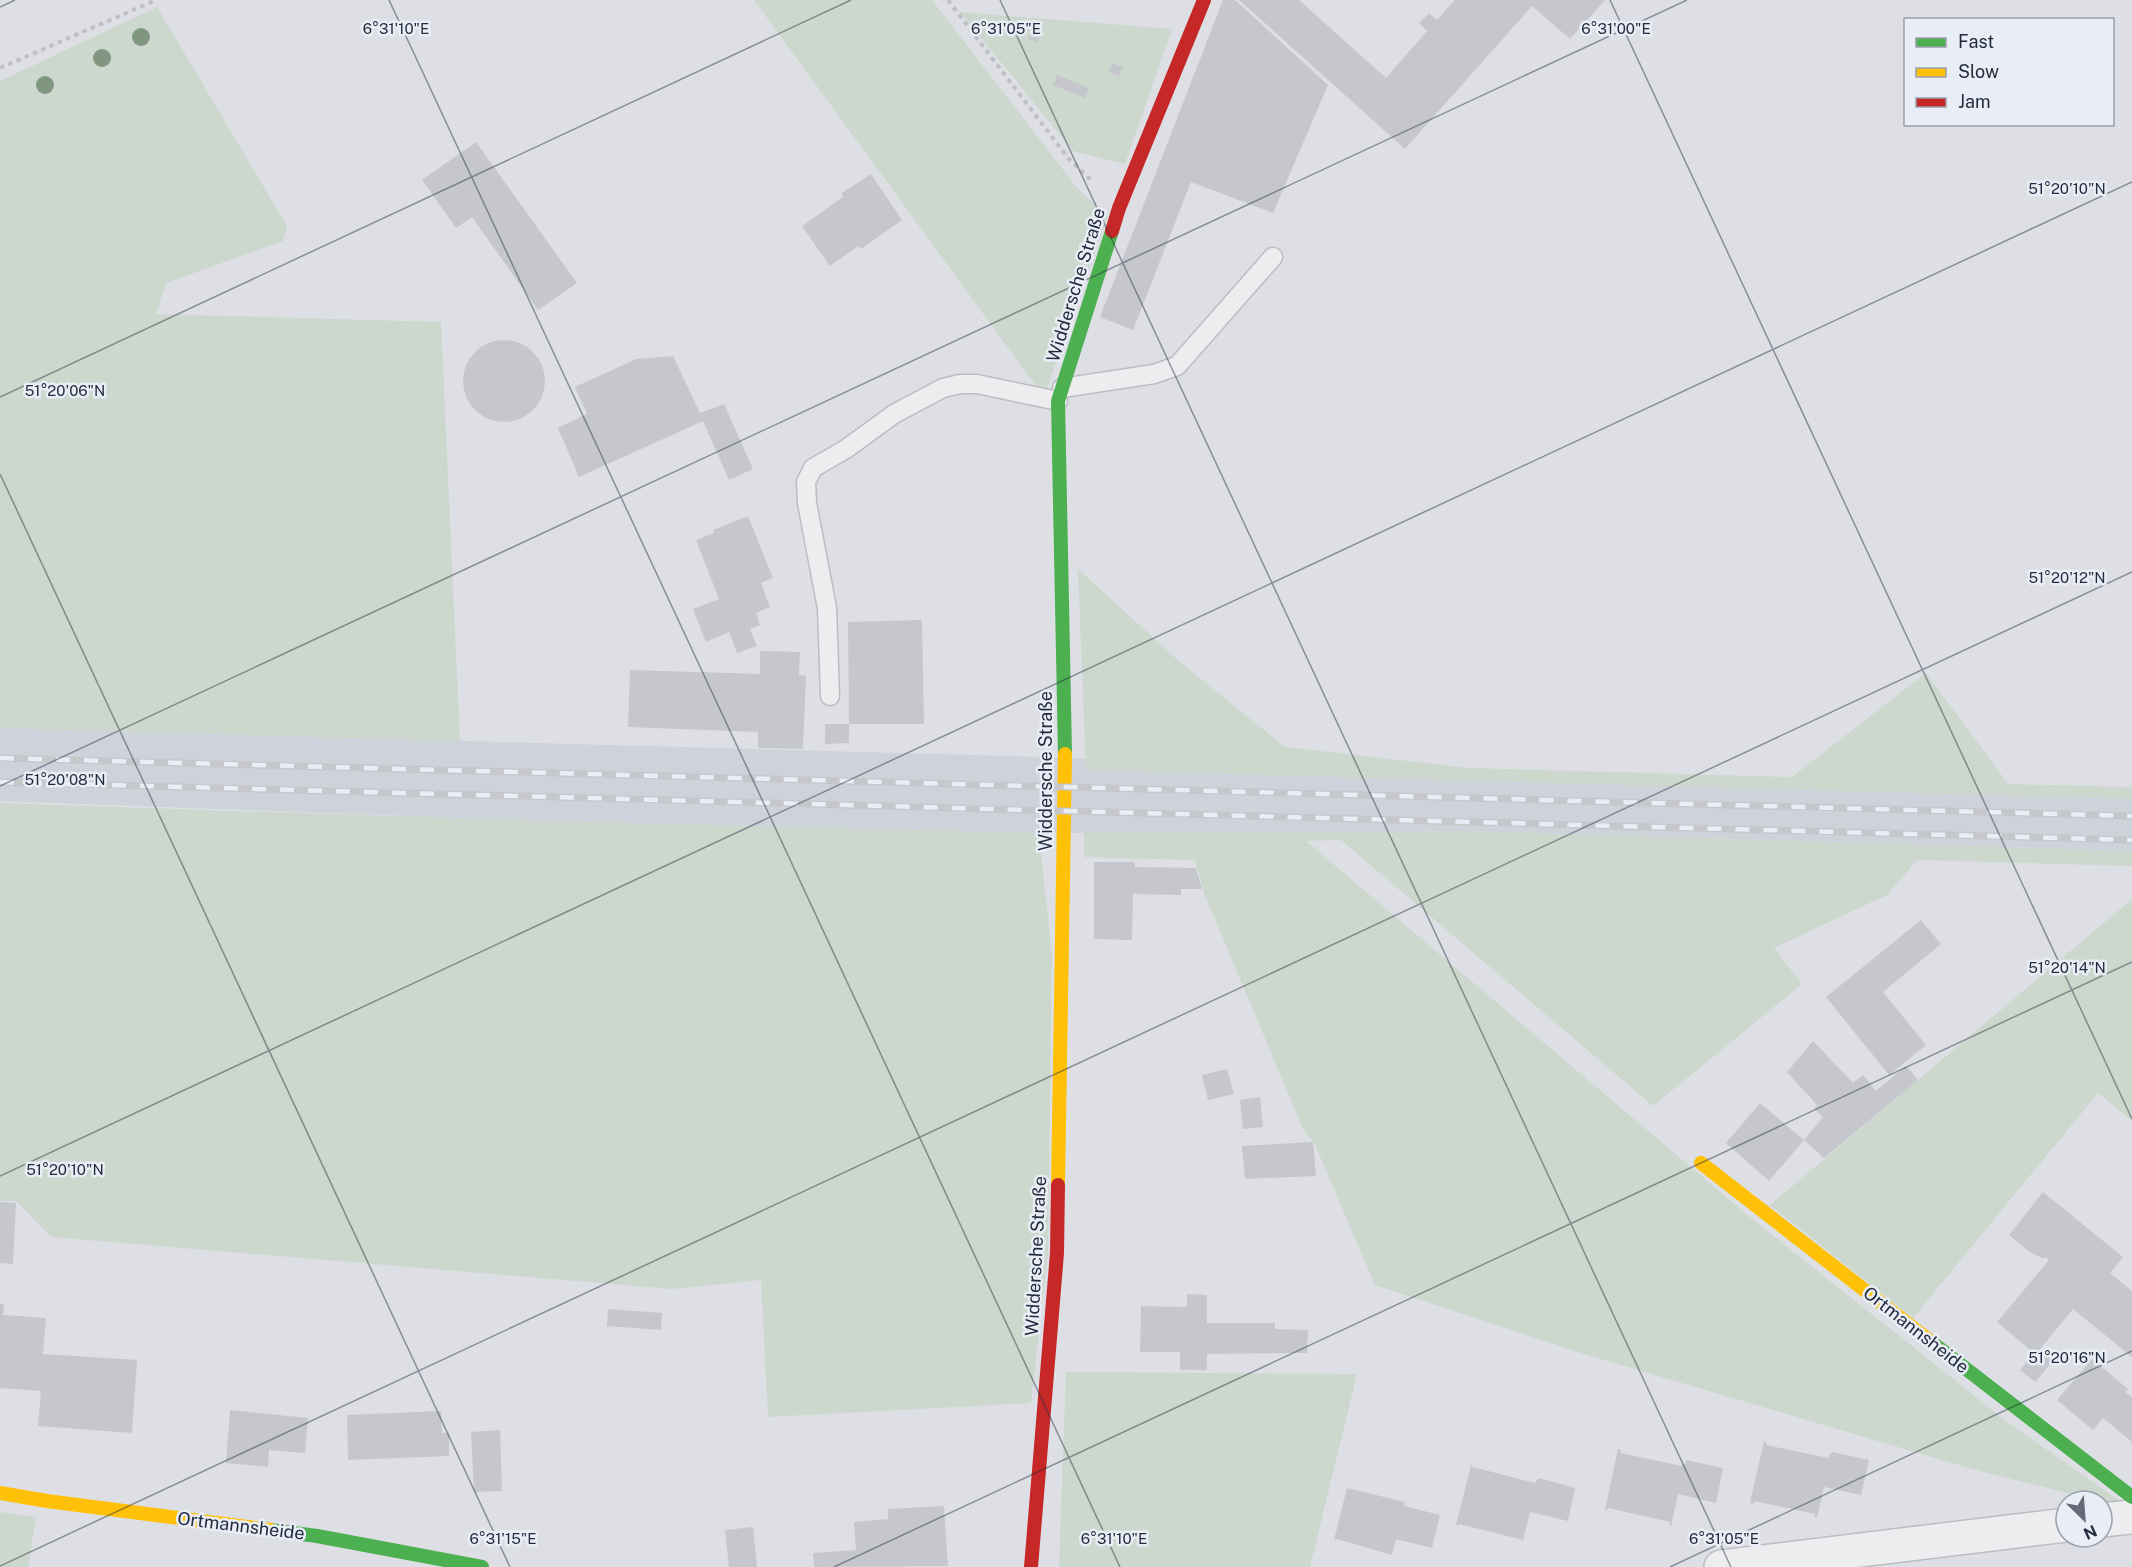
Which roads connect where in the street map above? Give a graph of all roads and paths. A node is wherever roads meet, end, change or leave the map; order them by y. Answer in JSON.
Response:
{"nodes":[{"id":1,"x":156,"y":0,"type":"edge"},
{"id":2,"x":948,"y":0,"type":"edge"},
{"id":3,"x":1204,"y":0,"type":"edge"},
{"id":4,"x":0,"y":68,"type":"edge"},
{"id":5,"x":1119,"y":208,"type":"junction"},
{"id":6,"x":1273,"y":256,"type":"dead end"},
{"id":7,"x":1060,"y":395,"type":"junction"},
{"id":8,"x":830,"y":696,"type":"dead end"},
{"id":9,"x":1701,"y":1163,"type":"dead end"},
{"id":10,"x":0,"y":1493,"type":"edge"},
{"id":11,"x":2132,"y":1497,"type":"edge"},
{"id":12,"x":2132,"y":1517,"type":"edge"},
{"id":13,"x":2114,"y":1519,"type":"edge"},
{"id":14,"x":2054,"y":1526,"type":"edge"},
{"id":15,"x":482,"y":1567,"type":"edge"},
{"id":16,"x":1031,"y":1567,"type":"edge"},
{"id":17,"x":1721,"y":1567,"type":"edge"}],
"edges":[{"from":1,"to":4,"type":"path"},
{"from":2,"to":5,"type":"path"},
{"from":3,"to":5,"type":"street","name":"Widdersche Straße"},
{"from":5,"to":7,"type":"street","name":"Widdersche Straße"},
{"from":6,"to":7,"type":"lane"},
{"from":7,"to":8,"type":"lane"},
{"from":7,"to":16,"type":"street","name":"Widdersche Straße"},
{"from":9,"to":11,"type":"street","name":"Ortmannsheide"},
{"from":10,"to":15,"type":"street","name":"Ortmannsheide"},
{"from":12,"to":13,"type":"street"},
{"from":14,"to":17,"type":"street"}]}
